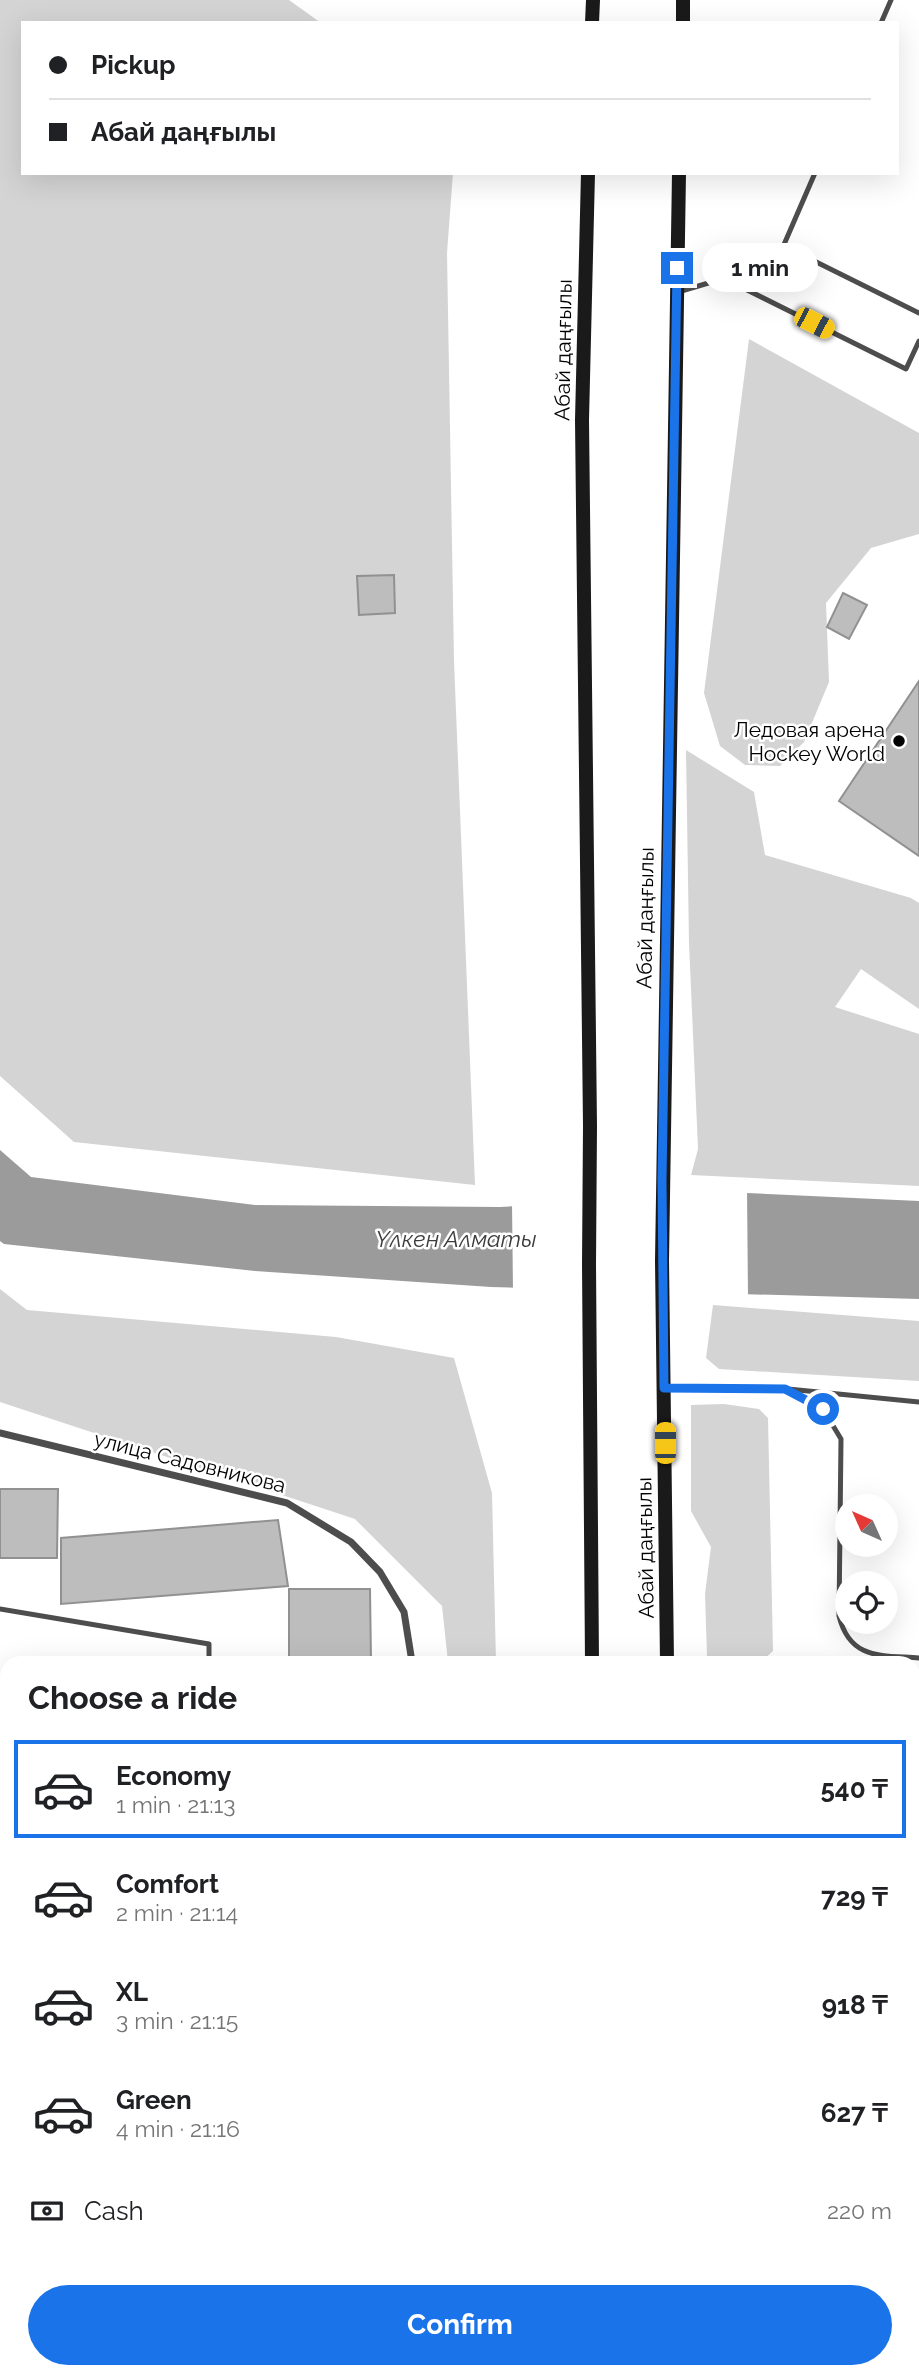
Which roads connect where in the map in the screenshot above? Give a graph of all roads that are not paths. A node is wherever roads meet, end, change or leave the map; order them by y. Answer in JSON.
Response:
{"nodes":[{"id":1,"x":593,"y":0,"type":"edge"},
{"id":2,"x":683,"y":0,"type":"edge"},
{"id":3,"x":891,"y":0,"type":"edge"},
{"id":4,"x":592,"y":21,"type":"edge"},
{"id":5,"x":683,"y":21,"type":"edge"},
{"id":6,"x":882,"y":21,"type":"edge"},
{"id":7,"x":588,"y":175,"type":"edge"},
{"id":8,"x":679,"y":175,"type":"edge"},
{"id":9,"x":815,"y":175,"type":"edge"},
{"id":10,"x":784,"y":246,"type":"junction"},
{"id":11,"x":723,"y":278,"type":"junction"},
{"id":12,"x":676,"y":292,"type":"junction"},
{"id":13,"x":919,"y":313,"type":"edge"},
{"id":14,"x":919,"y":341,"type":"edge"},
{"id":15,"x":664,"y":1388,"type":"junction"},
{"id":16,"x":785,"y":1389,"type":"junction"},
{"id":17,"x":919,"y":1402,"type":"edge"},
{"id":18,"x":0,"y":1433,"type":"edge"},
{"id":19,"x":0,"y":1608,"type":"edge"},
{"id":20,"x":209,"y":1656,"type":"edge"},
{"id":21,"x":411,"y":1656,"type":"edge"},
{"id":22,"x":592,"y":1656,"type":"edge"},
{"id":23,"x":667,"y":1656,"type":"edge"},
{"id":24,"x":887,"y":1656,"type":"edge"}],
"edges":[{"from":1,"to":4,"type":"main road"},
{"from":2,"to":5,"type":"main road"},
{"from":3,"to":6,"type":"lane"},
{"from":7,"to":22,"type":"main road","name":"Абай даңғылы"},
{"from":8,"to":12,"type":"main road","name":"Абай даңғылы"},
{"from":9,"to":10,"type":"lane"},
{"from":10,"to":11,"type":"lane"},
{"from":10,"to":13,"type":"lane"},
{"from":11,"to":12,"type":"lane"},
{"from":11,"to":14,"type":"lane"},
{"from":12,"to":15,"type":"main road","name":"Абай даңғылы"},
{"from":15,"to":16,"type":"lane"},
{"from":15,"to":23,"type":"main road","name":"Абай даңғылы"},
{"from":16,"to":17,"type":"lane"},
{"from":16,"to":24,"type":"lane"},
{"from":18,"to":21,"type":"street","name":"улица Садовникова"},
{"from":19,"to":20,"type":"lane"}]}
